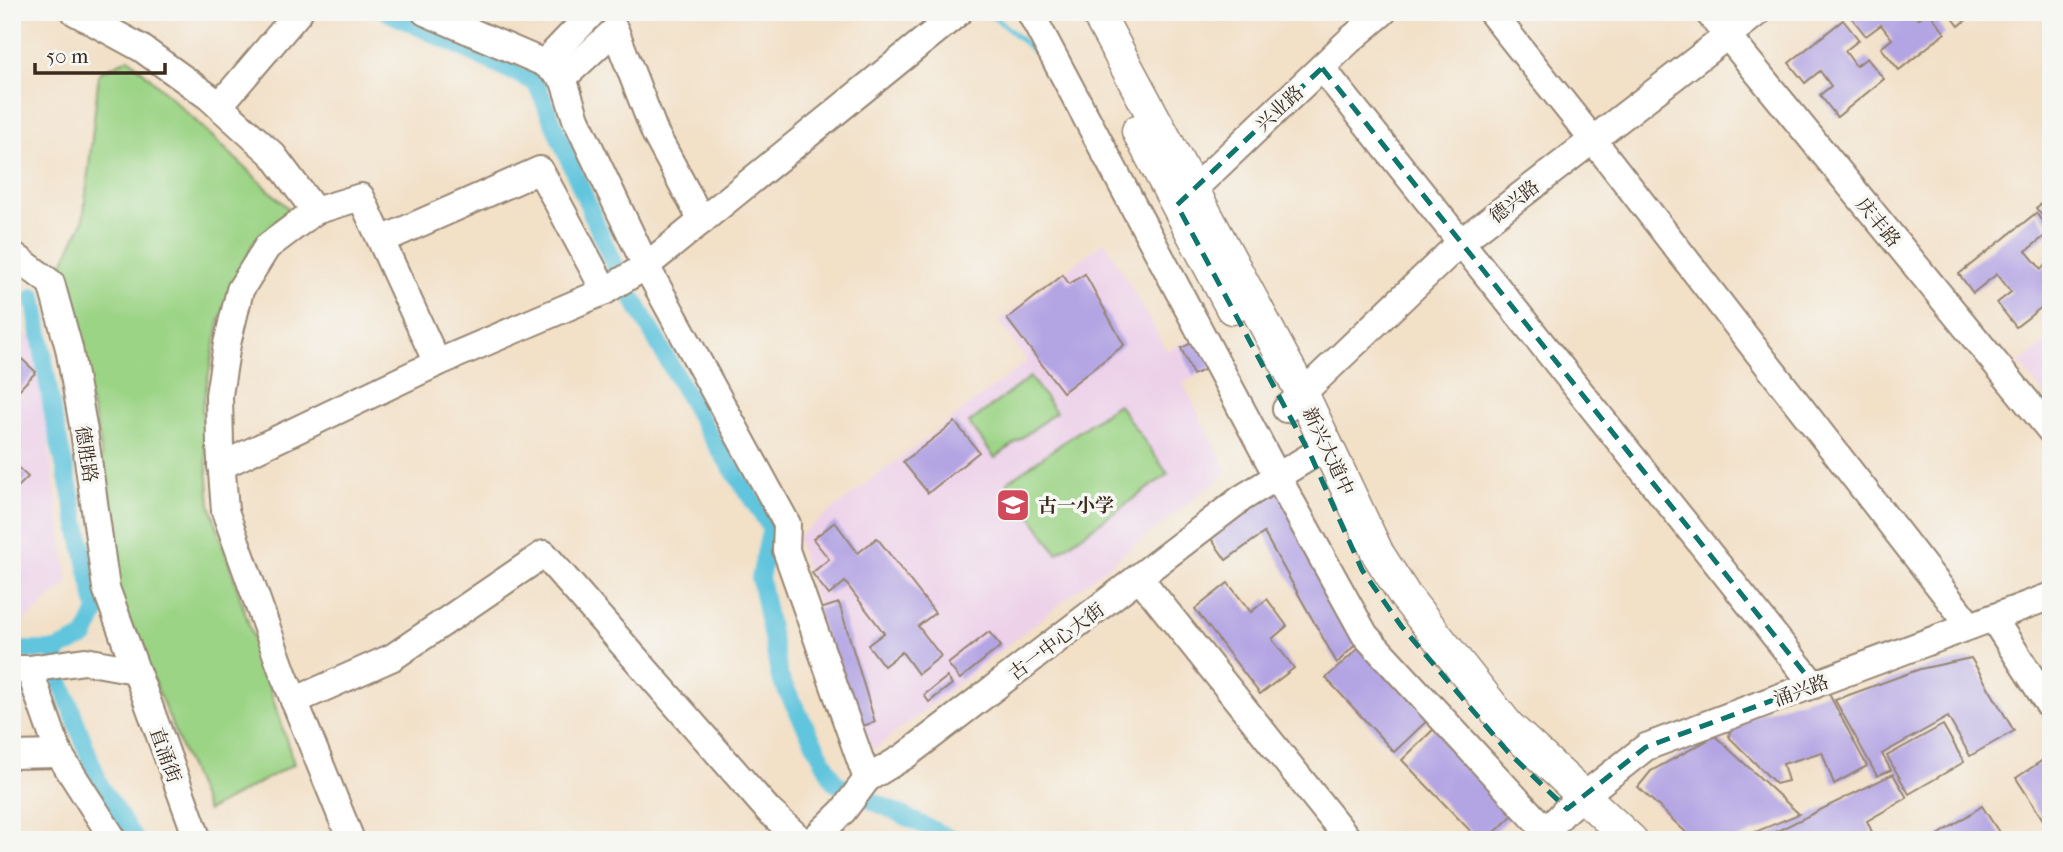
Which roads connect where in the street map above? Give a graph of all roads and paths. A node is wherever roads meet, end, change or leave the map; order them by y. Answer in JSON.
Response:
{"nodes":[{"id":1,"x":75,"y":12,"type":"edge"},
{"id":2,"x":299,"y":12,"type":"edge"},
{"id":3,"x":425,"y":12,"type":"edge"},
{"id":4,"x":593,"y":12,"type":"edge"},
{"id":5,"x":1030,"y":12,"type":"edge"},
{"id":6,"x":1383,"y":12,"type":"edge"},
{"id":7,"x":1491,"y":12,"type":"edge"},
{"id":8,"x":1708,"y":12,"type":"edge"},
{"id":9,"x":1758,"y":12,"type":"edge"},
{"id":10,"x":958,"y":13,"type":"edge"},
{"id":11,"x":1093,"y":18,"type":"edge"},
{"id":12,"x":1727,"y":36,"type":"junction"},
{"id":13,"x":1322,"y":68,"type":"junction"},
{"id":14,"x":553,"y":70,"type":"junction"},
{"id":15,"x":219,"y":106,"type":"junction"},
{"id":16,"x":1593,"y":140,"type":"junction"},
{"id":17,"x":1185,"y":197,"type":"junction"},
{"id":18,"x":315,"y":211,"type":"junction"},
{"id":19,"x":702,"y":221,"type":"junction"},
{"id":20,"x":382,"y":240,"type":"junction"},
{"id":21,"x":1462,"y":241,"type":"junction"},
{"id":22,"x":12,"y":254,"type":"edge"},
{"id":23,"x":646,"y":266,"type":"junction"},
{"id":24,"x":605,"y":291,"type":"junction"},
{"id":25,"x":437,"y":363,"type":"junction"},
{"id":26,"x":1294,"y":401,"type":"junction"},
{"id":27,"x":2051,"y":431,"type":"edge"},
{"id":28,"x":1311,"y":456,"type":"junction"},
{"id":29,"x":222,"y":466,"type":"junction"},
{"id":30,"x":1277,"y":477,"type":"junction"},
{"id":31,"x":1139,"y":577,"type":"junction"},
{"id":32,"x":2051,"y":596,"type":"edge"},
{"id":33,"x":1982,"y":622,"type":"junction"},
{"id":34,"x":21,"y":669,"type":"edge"},
{"id":35,"x":135,"y":670,"type":"junction"},
{"id":36,"x":1814,"y":685,"type":"junction"},
{"id":37,"x":294,"y":701,"type":"junction"},
{"id":38,"x":2051,"y":708,"type":"edge"},
{"id":39,"x":59,"y":754,"type":"junction"},
{"id":40,"x":12,"y":755,"type":"edge"},
{"id":41,"x":867,"y":779,"type":"junction"},
{"id":42,"x":1559,"y":819,"type":"edge"},
{"id":43,"x":114,"y":840,"type":"edge"},
{"id":44,"x":198,"y":840,"type":"edge"},
{"id":45,"x":351,"y":840,"type":"edge"},
{"id":46,"x":801,"y":840,"type":"edge"},
{"id":47,"x":813,"y":840,"type":"edge"},
{"id":48,"x":1349,"y":840,"type":"edge"},
{"id":49,"x":1600,"y":840,"type":"edge"},
{"id":50,"x":1631,"y":840,"type":"edge"}],
"edges":[{"from":1,"to":15,"type":"street"},
{"from":2,"to":15,"type":"street"},
{"from":3,"to":14,"type":"street"},
{"from":4,"to":14,"type":"street"},
{"from":5,"to":30,"type":"street"},
{"from":6,"to":13,"type":"street","name":"兴业路"},
{"from":7,"to":16,"type":"street"},
{"from":8,"to":12,"type":"street","name":"庆丰路"},
{"from":9,"to":12,"type":"street","name":"德兴路"},
{"from":10,"to":19,"type":"street"},
{"from":11,"to":17,"type":"main road","name":"新兴大道中"},
{"from":12,"to":16,"type":"street","name":"德兴路"},
{"from":12,"to":27,"type":"street","name":"庆丰路"},
{"from":13,"to":17,"type":"street","name":"兴业路"},
{"from":13,"to":21,"type":"street"},
{"from":14,"to":19,"type":"street"},
{"from":14,"to":23,"type":"street"},
{"from":15,"to":18,"type":"street"},
{"from":16,"to":21,"type":"street","name":"德兴路"},
{"from":16,"to":33,"type":"street"},
{"from":17,"to":26,"type":"main road","name":"新兴大道中"},
{"from":18,"to":20,"type":"street"},
{"from":18,"to":29,"type":"street"},
{"from":19,"to":23,"type":"street"},
{"from":20,"to":24,"type":"street"},
{"from":20,"to":25,"type":"street"},
{"from":21,"to":26,"type":"street","name":"德兴路"},
{"from":21,"to":36,"type":"street"},
{"from":22,"to":35,"type":"street","name":"德胜路"},
{"from":23,"to":24,"type":"street"},
{"from":23,"to":41,"type":"street"},
{"from":24,"to":25,"type":"street"},
{"from":25,"to":29,"type":"street"},
{"from":26,"to":28,"type":"main road","name":"新兴大道中"},
{"from":26,"to":42,"type":"main road","name":"新兴大道中"},
{"from":28,"to":30,"type":"street","name":"古一中心大街"},
{"from":28,"to":42,"type":"main road","name":"新兴大道中"},
{"from":29,"to":37,"type":"street"},
{"from":30,"to":31,"type":"street","name":"古一中心大街"},
{"from":30,"to":42,"type":"street"},
{"from":31,"to":41,"type":"street","name":"古一中心大街"},
{"from":31,"to":48,"type":"street"},
{"from":32,"to":33,"type":"street","name":"涌兴路"},
{"from":33,"to":36,"type":"street","name":"涌兴路"},
{"from":33,"to":38,"type":"street"},
{"from":34,"to":35,"type":"street"},
{"from":34,"to":39,"type":"street"},
{"from":35,"to":44,"type":"street","name":"直涌街"},
{"from":36,"to":42,"type":"street","name":"涌兴路"},
{"from":37,"to":45,"type":"street"},
{"from":37,"to":46,"type":"street"},
{"from":39,"to":40,"type":"street"},
{"from":39,"to":43,"type":"street"},
{"from":41,"to":47,"type":"street","name":"古一中心大街"},
{"from":42,"to":49,"type":"main road","name":"新兴大道中"},
{"from":42,"to":50,"type":"main road","name":"新兴大道中"}]}
